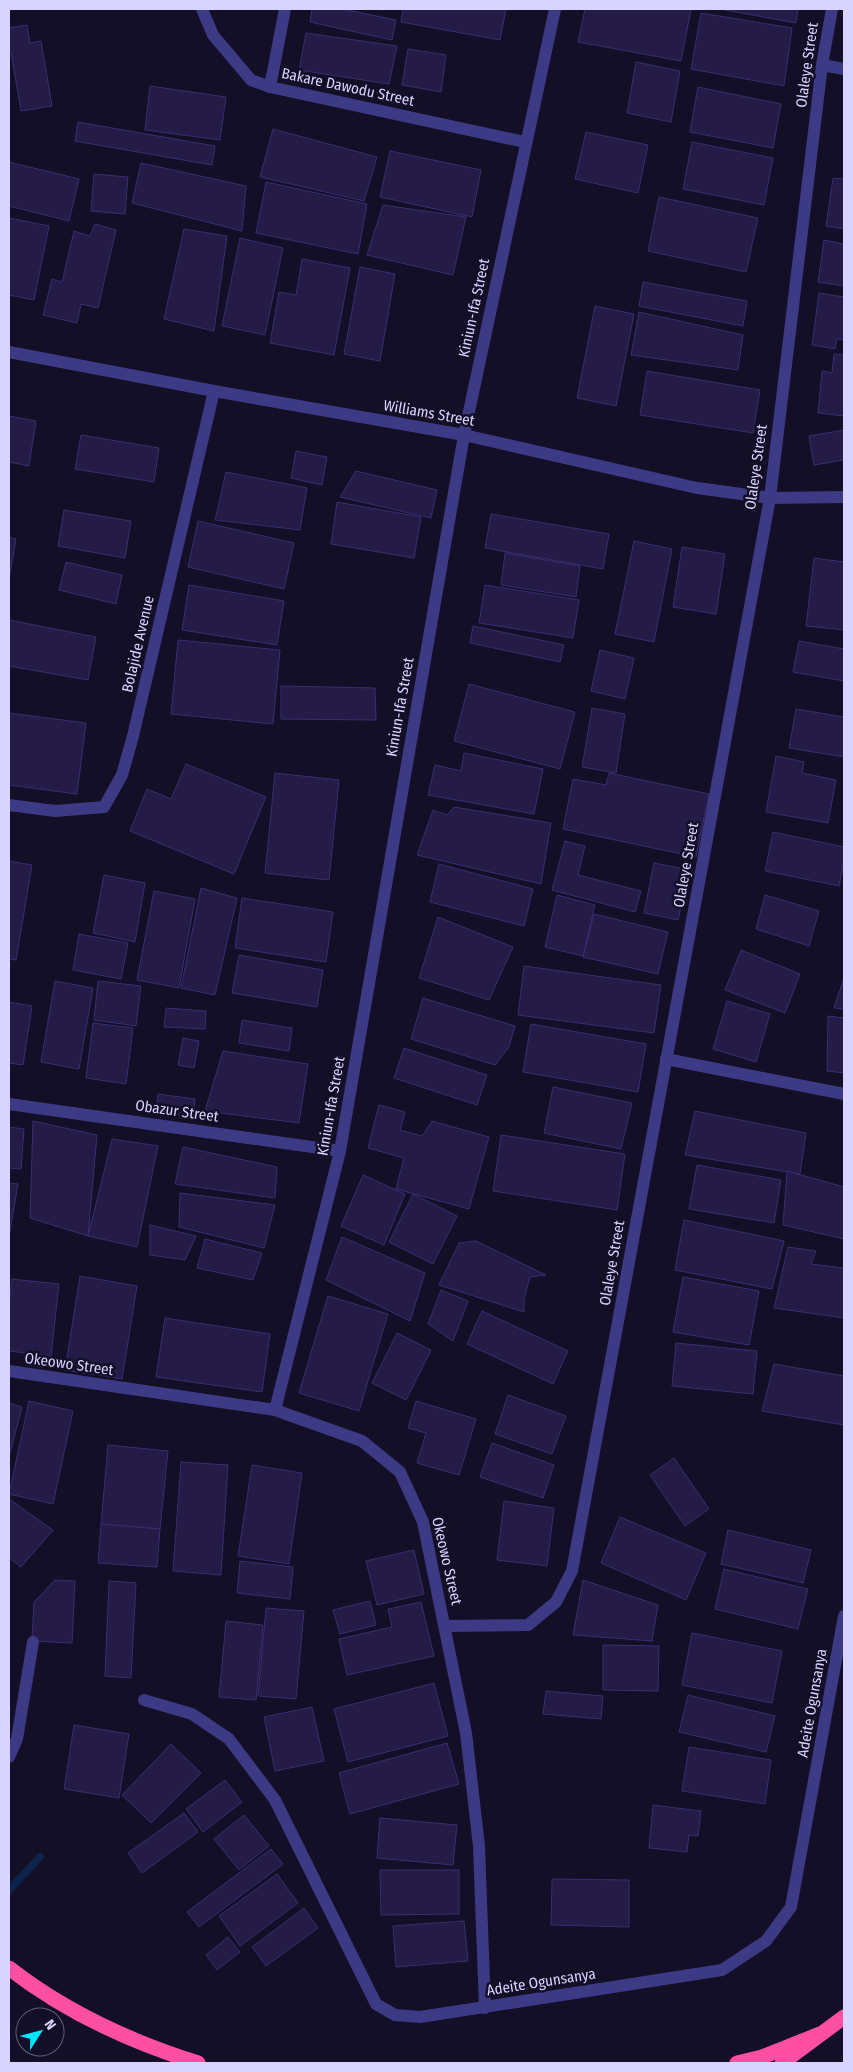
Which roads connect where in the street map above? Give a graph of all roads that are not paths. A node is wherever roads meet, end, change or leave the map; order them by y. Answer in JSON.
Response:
{"nodes":[{"id":1,"x":202,"y":9,"type":"edge"},
{"id":2,"x":285,"y":9,"type":"edge"},
{"id":3,"x":555,"y":9,"type":"edge"},
{"id":4,"x":832,"y":9,"type":"edge"},
{"id":5,"x":822,"y":65,"type":"junction"},
{"id":6,"x":844,"y":69,"type":"edge"},
{"id":7,"x":270,"y":88,"type":"junction"},
{"id":8,"x":525,"y":142,"type":"junction"},
{"id":9,"x":9,"y":352,"type":"edge"},
{"id":10,"x":214,"y":391,"type":"junction"},
{"id":11,"x":464,"y":435,"type":"junction"},
{"id":12,"x":844,"y":497,"type":"edge"},
{"id":13,"x":770,"y":498,"type":"junction"},
{"id":14,"x":9,"y":805,"type":"edge"},
{"id":15,"x":666,"y":1060,"type":"junction"},
{"id":16,"x":844,"y":1094,"type":"edge"},
{"id":17,"x":9,"y":1104,"type":"edge"},
{"id":18,"x":340,"y":1151,"type":"junction"},
{"id":19,"x":9,"y":1371,"type":"edge"},
{"id":20,"x":274,"y":1410,"type":"junction"},
{"id":21,"x":844,"y":1616,"type":"edge"},
{"id":22,"x":445,"y":1626,"type":"junction"},
{"id":23,"x":33,"y":1642,"type":"dead end"},
{"id":24,"x":144,"y":1700,"type":"dead end"},
{"id":25,"x":9,"y":1757,"type":"edge"},
{"id":26,"x":9,"y":1968,"type":"edge"},
{"id":27,"x":485,"y":2008,"type":"junction"},
{"id":28,"x":844,"y":2017,"type":"edge"},
{"id":29,"x":820,"y":2034,"type":"junction"},
{"id":30,"x":198,"y":2063,"type":"edge"},
{"id":31,"x":737,"y":2063,"type":"edge"},
{"id":32,"x":782,"y":2063,"type":"edge"}],
"edges":[{"from":1,"to":7,"type":"street","name":"Bakare Dawodu Street"},
{"from":2,"to":7,"type":"street"},
{"from":3,"to":8,"type":"street","name":"Kiniun-Ifa Street"},
{"from":4,"to":5,"type":"street","name":"Olaleye Street"},
{"from":5,"to":6,"type":"street"},
{"from":5,"to":13,"type":"street","name":"Olaleye Street"},
{"from":7,"to":8,"type":"street","name":"Bakare Dawodu Street"},
{"from":8,"to":11,"type":"street","name":"Kiniun-Ifa Street"},
{"from":9,"to":10,"type":"street","name":"Williams Street"},
{"from":10,"to":11,"type":"street","name":"Williams Street"},
{"from":10,"to":14,"type":"street","name":"Bolajide Avenue"},
{"from":11,"to":13,"type":"street","name":"Williams Street"},
{"from":11,"to":18,"type":"street","name":"Kiniun-Ifa Street"},
{"from":12,"to":13,"type":"street","name":"Williams Street"},
{"from":13,"to":15,"type":"street","name":"Olaleye Street"},
{"from":15,"to":16,"type":"street"},
{"from":15,"to":22,"type":"street","name":"Olaleye Street"},
{"from":17,"to":18,"type":"street","name":"Obazur Street"},
{"from":18,"to":20,"type":"street","name":"Kiniun-Ifa Street"},
{"from":19,"to":20,"type":"street","name":"Okeowo Street"},
{"from":20,"to":22,"type":"street","name":"Okeowo Street"},
{"from":21,"to":27,"type":"street","name":"Adeite Ogunsanya"},
{"from":22,"to":27,"type":"street","name":"Okeowo Street"},
{"from":23,"to":25,"type":"street"},
{"from":24,"to":27,"type":"street","name":"Adeite Ogunsanya"},
{"from":26,"to":30,"type":"highway"},
{"from":28,"to":29,"type":"highway"},
{"from":29,"to":31,"type":"highway"},
{"from":29,"to":32,"type":"highway"}]}
